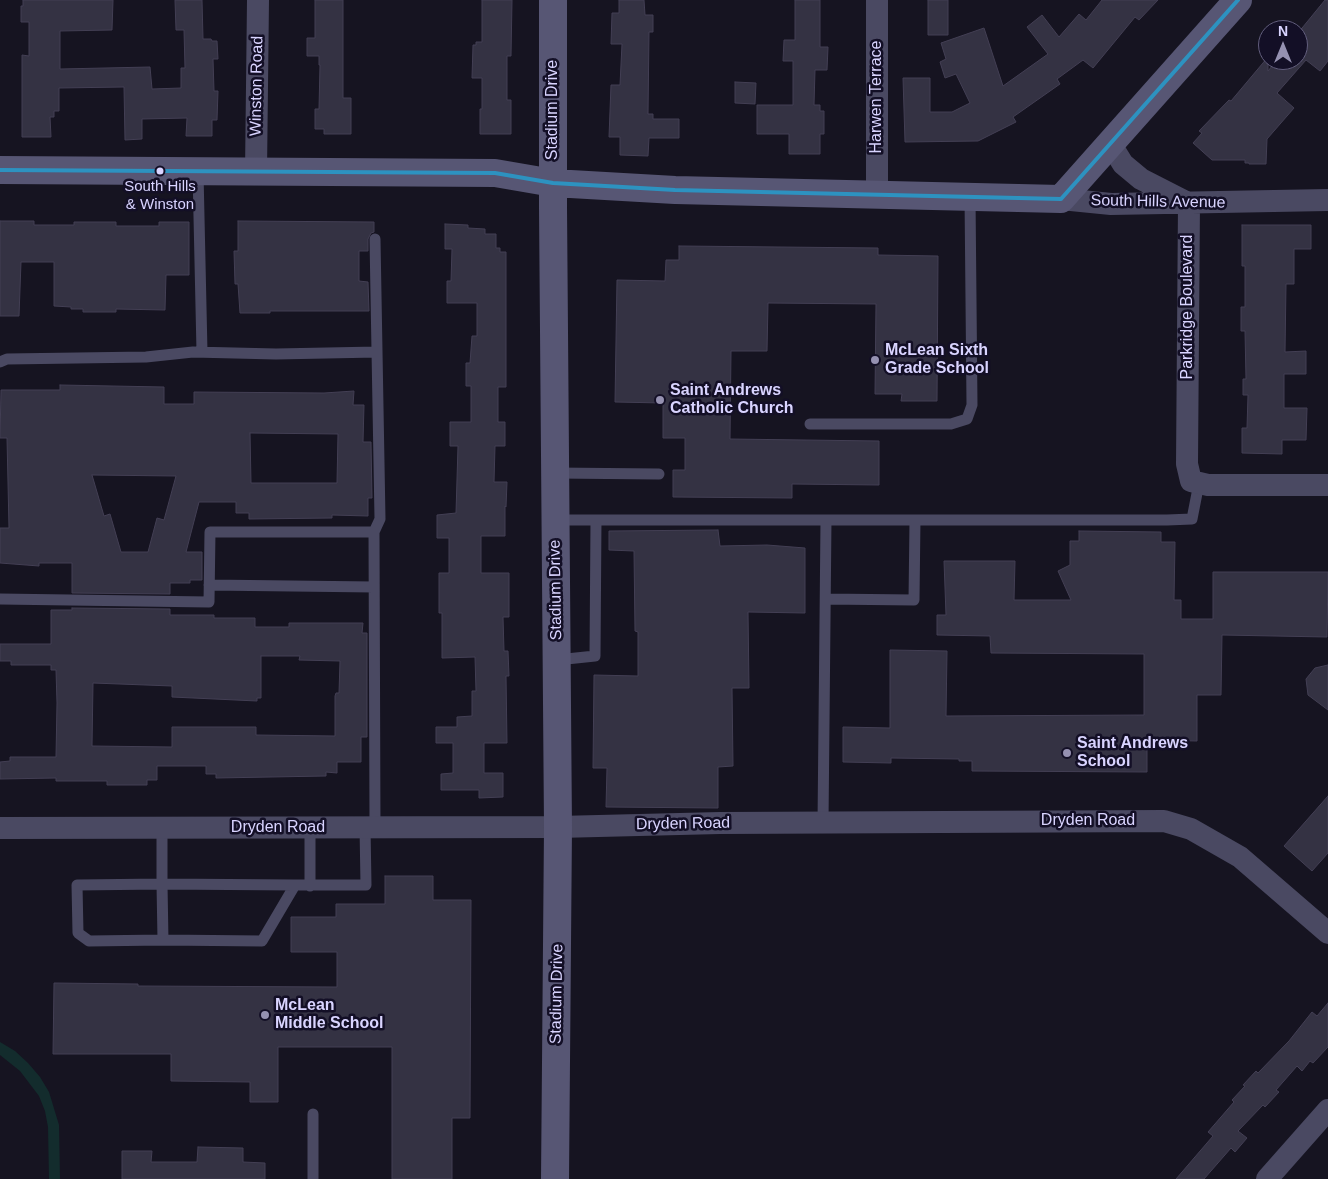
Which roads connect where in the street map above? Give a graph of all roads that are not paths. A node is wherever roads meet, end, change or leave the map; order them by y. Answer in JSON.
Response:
{"nodes":[{"id":1,"x":258,"y":0,"type":"edge"},
{"id":2,"x":554,"y":0,"type":"edge"},
{"id":3,"x":877,"y":0,"type":"edge"},
{"id":4,"x":1238,"y":0,"type":"edge"},
{"id":5,"x":1110,"y":144,"type":"junction"},
{"id":6,"x":0,"y":170,"type":"edge"},
{"id":7,"x":198,"y":172,"type":"junction"},
{"id":8,"x":256,"y":172,"type":"junction"},
{"id":9,"x":552,"y":183,"type":"junction"},
{"id":10,"x":877,"y":194,"type":"junction"},
{"id":11,"x":970,"y":196,"type":"junction"},
{"id":12,"x":1061,"y":199,"type":"junction"},
{"id":13,"x":1328,"y":200,"type":"edge"},
{"id":14,"x":1189,"y":204,"type":"junction"},
{"id":15,"x":375,"y":239,"type":"dead end"},
{"id":16,"x":202,"y":352,"type":"junction"},
{"id":17,"x":377,"y":352,"type":"junction"},
{"id":18,"x":0,"y":362,"type":"edge"},
{"id":19,"x":810,"y":424,"type":"dead end"},
{"id":20,"x":555,"y":473,"type":"junction"},
{"id":21,"x":659,"y":474,"type":"dead end"},
{"id":22,"x":1195,"y":482,"type":"junction"},
{"id":23,"x":1328,"y":485,"type":"edge"},
{"id":24,"x":555,"y":520,"type":"junction"},
{"id":25,"x":596,"y":520,"type":"junction"},
{"id":26,"x":826,"y":520,"type":"junction"},
{"id":27,"x":915,"y":520,"type":"junction"},
{"id":28,"x":374,"y":532,"type":"junction"},
{"id":29,"x":209,"y":585,"type":"junction"},
{"id":30,"x":374,"y":587,"type":"junction"},
{"id":31,"x":0,"y":599,"type":"edge"},
{"id":32,"x":826,"y":599,"type":"junction"},
{"id":33,"x":557,"y":660,"type":"junction"},
{"id":34,"x":823,"y":823,"type":"junction"},
{"id":35,"x":310,"y":827,"type":"junction"},
{"id":36,"x":370,"y":827,"type":"junction"},
{"id":37,"x":558,"y":827,"type":"junction"},
{"id":38,"x":0,"y":828,"type":"edge"},
{"id":39,"x":162,"y":828,"type":"junction"},
{"id":40,"x":162,"y":884,"type":"junction"},
{"id":41,"x":294,"y":885,"type":"junction"},
{"id":42,"x":310,"y":886,"type":"junction"},
{"id":43,"x":1328,"y":933,"type":"edge"},
{"id":44,"x":163,"y":940,"type":"junction"},
{"id":45,"x":1328,"y":1110,"type":"edge"},
{"id":46,"x":313,"y":1114,"type":"dead end"},
{"id":47,"x":312,"y":1179,"type":"edge"},
{"id":48,"x":555,"y":1179,"type":"edge"},
{"id":49,"x":1267,"y":1179,"type":"edge"}],
"edges":[{"from":1,"to":8,"type":"street","name":"Winston Road"},
{"from":2,"to":9,"type":"street","name":"Stadium Drive"},
{"from":3,"to":10,"type":"street","name":"Harwen Terrace"},
{"from":4,"to":5,"type":"street"},
{"from":5,"to":12,"type":"street"},
{"from":5,"to":14,"type":"street"},
{"from":6,"to":7,"type":"street","name":"South Hills Avenue"},
{"from":7,"to":8,"type":"street","name":"South Hills Avenue"},
{"from":7,"to":16,"type":"lane"},
{"from":8,"to":9,"type":"street","name":"South Hills Avenue"},
{"from":9,"to":10,"type":"street","name":"South Hills Avenue"},
{"from":9,"to":20,"type":"street","name":"Stadium Drive"},
{"from":10,"to":11,"type":"street","name":"South Hills Avenue"},
{"from":11,"to":12,"type":"street","name":"South Hills Avenue"},
{"from":11,"to":19,"type":"lane"},
{"from":12,"to":14,"type":"street","name":"South Hills Avenue"},
{"from":13,"to":14,"type":"street","name":"South Hills Avenue"},
{"from":14,"to":22,"type":"street","name":"Parkridge Boulevard"},
{"from":15,"to":17,"type":"lane"},
{"from":16,"to":17,"type":"lane"},
{"from":16,"to":18,"type":"lane"},
{"from":17,"to":28,"type":"lane"},
{"from":20,"to":21,"type":"lane"},
{"from":20,"to":24,"type":"street","name":"Stadium Drive"},
{"from":22,"to":23,"type":"street"},
{"from":22,"to":27,"type":"lane"},
{"from":24,"to":25,"type":"lane"},
{"from":24,"to":33,"type":"street","name":"Stadium Drive"},
{"from":25,"to":26,"type":"lane"},
{"from":25,"to":33,"type":"lane"},
{"from":26,"to":27,"type":"lane"},
{"from":26,"to":32,"type":"lane"},
{"from":27,"to":32,"type":"lane"},
{"from":28,"to":29,"type":"lane"},
{"from":28,"to":30,"type":"lane"},
{"from":29,"to":30,"type":"lane"},
{"from":29,"to":31,"type":"lane"},
{"from":30,"to":36,"type":"lane"},
{"from":32,"to":34,"type":"lane"},
{"from":33,"to":37,"type":"street","name":"Stadium Drive"},
{"from":34,"to":37,"type":"street","name":"Dryden Road"},
{"from":34,"to":43,"type":"street","name":"Dryden Road"},
{"from":35,"to":36,"type":"street","name":"Dryden Road"},
{"from":35,"to":39,"type":"street","name":"Dryden Road"},
{"from":35,"to":42,"type":"lane"},
{"from":36,"to":37,"type":"street","name":"Dryden Road"},
{"from":36,"to":42,"type":"lane"},
{"from":37,"to":48,"type":"street","name":"Stadium Drive"},
{"from":38,"to":39,"type":"street","name":"Dryden Road"},
{"from":39,"to":40,"type":"lane"},
{"from":40,"to":41,"type":"lane"},
{"from":40,"to":44,"type":"lane"},
{"from":40,"to":44,"type":"lane"},
{"from":41,"to":42,"type":"lane"},
{"from":41,"to":44,"type":"lane"},
{"from":45,"to":49,"type":"street"},
{"from":46,"to":47,"type":"lane"}]}
